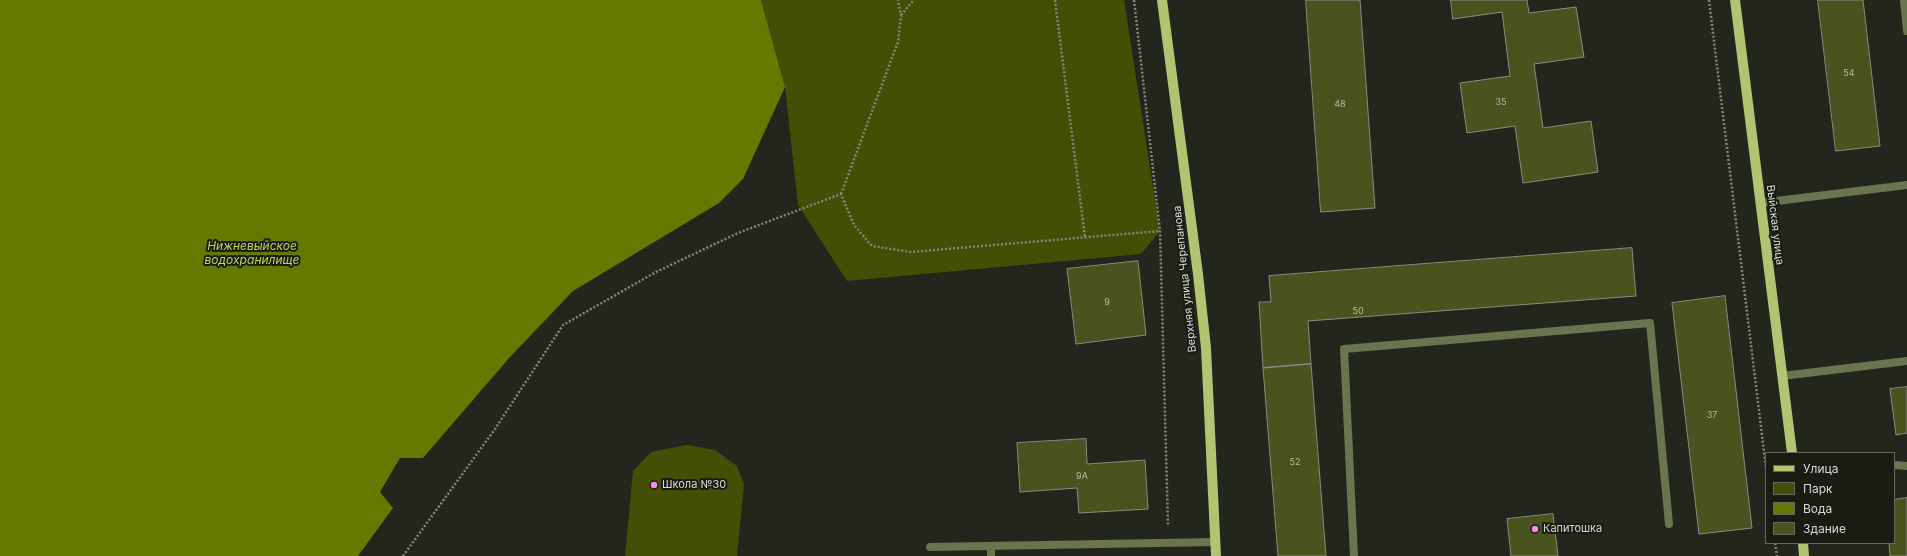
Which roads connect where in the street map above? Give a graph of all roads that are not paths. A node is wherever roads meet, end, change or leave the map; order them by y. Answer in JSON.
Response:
{"nodes":[{"id":1,"x":1162,"y":0,"type":"edge"},
{"id":2,"x":1735,"y":0,"type":"edge"},
{"id":3,"x":1904,"y":0,"type":"edge"},
{"id":4,"x":1907,"y":31,"type":"edge"},
{"id":5,"x":1907,"y":185,"type":"edge"},
{"id":6,"x":1760,"y":202,"type":"junction"},
{"id":7,"x":1907,"y":361,"type":"edge"},
{"id":8,"x":1782,"y":376,"type":"junction"},
{"id":9,"x":1792,"y":452,"type":"edge"},
{"id":10,"x":1895,"y":465,"type":"edge"},
{"id":11,"x":1907,"y":466,"type":"edge"},
{"id":12,"x":1670,"y":524,"type":"dead end"},
{"id":13,"x":1215,"y":542,"type":"junction"},
{"id":14,"x":1803,"y":544,"type":"edge"},
{"id":15,"x":991,"y":547,"type":"junction"},
{"id":16,"x":930,"y":548,"type":"dead end"},
{"id":17,"x":991,"y":556,"type":"edge"},
{"id":18,"x":1216,"y":556,"type":"edge"},
{"id":19,"x":1354,"y":556,"type":"edge"},
{"id":20,"x":1804,"y":556,"type":"edge"}],
"edges":[{"from":1,"to":13,"type":"main road","name":"Верхняя улица Черепанова"},
{"from":2,"to":6,"type":"main road","name":"Выйская улица"},
{"from":3,"to":4,"type":"lane"},
{"from":5,"to":6,"type":"lane"},
{"from":6,"to":8,"type":"main road","name":"Выйская улица"},
{"from":7,"to":8,"type":"lane"},
{"from":8,"to":9,"type":"main road","name":"Выйская улица"},
{"from":10,"to":11,"type":"lane"},
{"from":12,"to":19,"type":"lane"},
{"from":13,"to":15,"type":"lane"},
{"from":13,"to":18,"type":"main road","name":"Верхняя улица Черепанова"},
{"from":14,"to":20,"type":"main road"},
{"from":15,"to":16,"type":"lane"},
{"from":15,"to":17,"type":"lane"}]}
